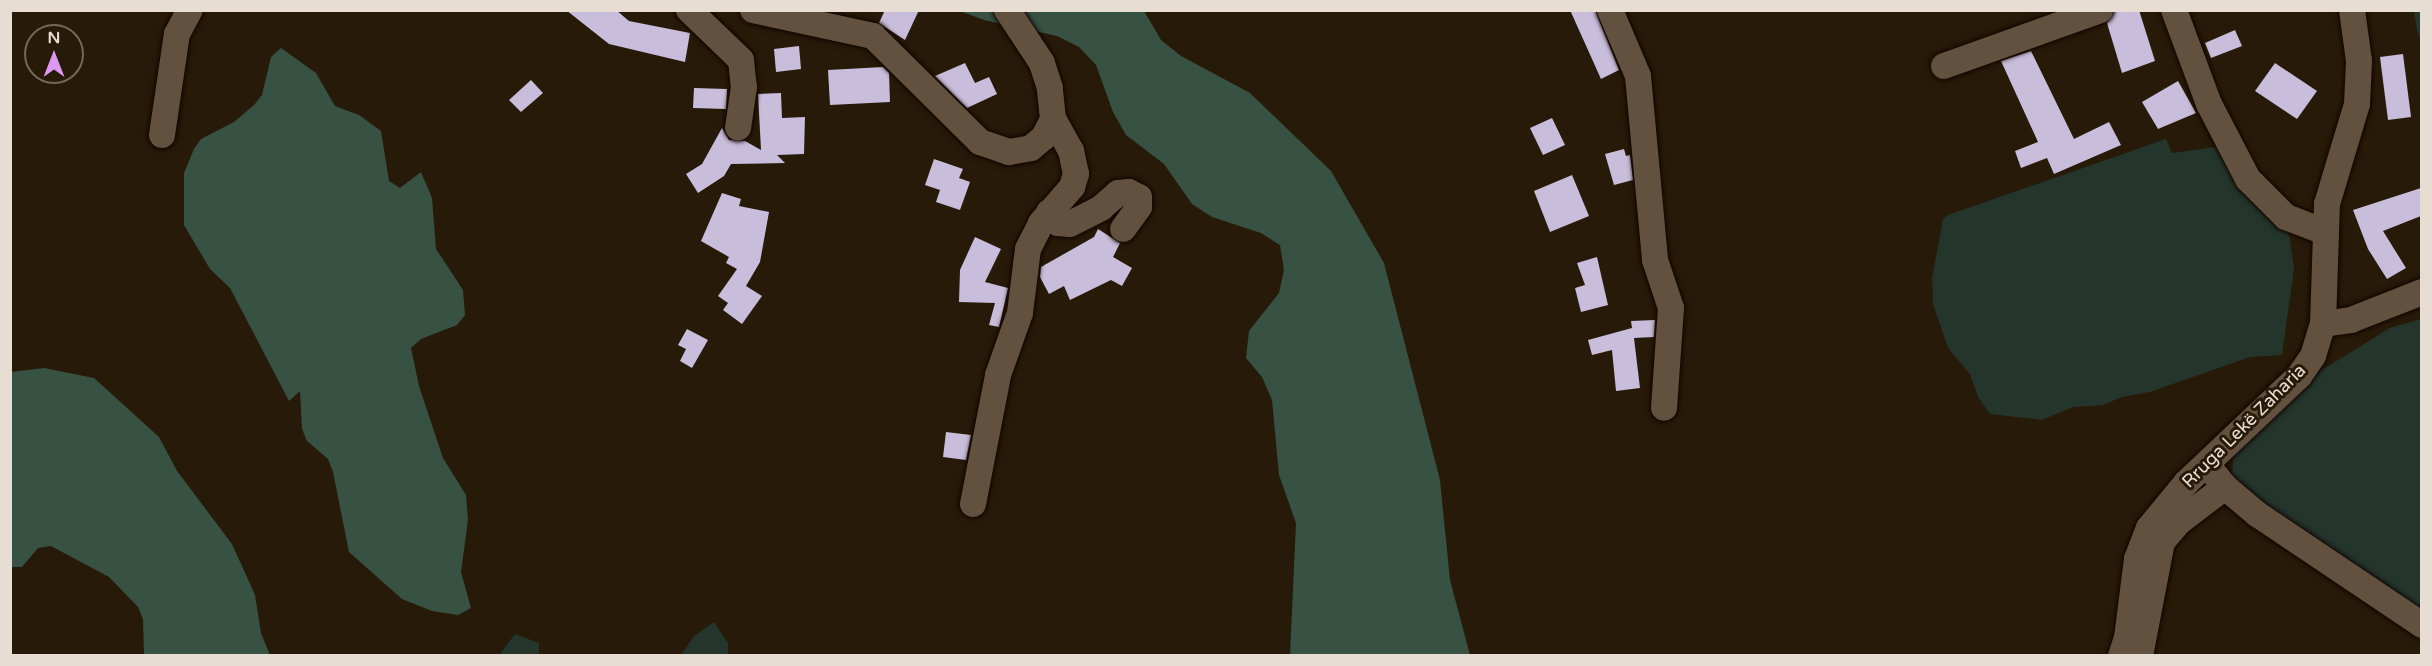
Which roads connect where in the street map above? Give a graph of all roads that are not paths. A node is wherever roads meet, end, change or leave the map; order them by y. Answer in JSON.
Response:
{"nodes":[{"id":1,"x":190,"y":10,"type":"edge"},
{"id":2,"x":689,"y":10,"type":"edge"},
{"id":3,"x":753,"y":10,"type":"edge"},
{"id":4,"x":1007,"y":10,"type":"edge"},
{"id":5,"x":1610,"y":10,"type":"edge"},
{"id":6,"x":2100,"y":10,"type":"edge"},
{"id":7,"x":2174,"y":10,"type":"edge"},
{"id":8,"x":2352,"y":10,"type":"edge"},
{"id":9,"x":1944,"y":66,"type":"dead end"},
{"id":10,"x":1053,"y":119,"type":"junction"},
{"id":11,"x":738,"y":128,"type":"dead end"},
{"id":12,"x":162,"y":135,"type":"dead end"},
{"id":13,"x":1049,"y":212,"type":"junction"},
{"id":14,"x":1123,"y":229,"type":"dead end"},
{"id":15,"x":2323,"y":231,"type":"junction"},
{"id":16,"x":2421,"y":292,"type":"edge"},
{"id":17,"x":2323,"y":324,"type":"junction"},
{"id":18,"x":1665,"y":408,"type":"dead end"},
{"id":19,"x":2208,"y":466,"type":"junction"},
{"id":20,"x":2225,"y":487,"type":"junction"},
{"id":21,"x":973,"y":504,"type":"dead end"},
{"id":22,"x":2421,"y":625,"type":"edge"},
{"id":23,"x":2121,"y":656,"type":"edge"},
{"id":24,"x":2140,"y":656,"type":"edge"}],
"edges":[{"from":1,"to":12,"type":"street"},
{"from":2,"to":11,"type":"street"},
{"from":3,"to":10,"type":"street"},
{"from":4,"to":10,"type":"street"},
{"from":5,"to":18,"type":"street"},
{"from":6,"to":9,"type":"street"},
{"from":7,"to":15,"type":"street"},
{"from":8,"to":15,"type":"street","name":"Rruga Lekë Zaharia"},
{"from":10,"to":13,"type":"street"},
{"from":13,"to":14,"type":"street"},
{"from":13,"to":21,"type":"street"},
{"from":15,"to":17,"type":"street","name":"Rruga Lekë Zaharia"},
{"from":16,"to":17,"type":"street"},
{"from":17,"to":19,"type":"street","name":"Rruga Lekë Zaharia"},
{"from":19,"to":20,"type":"street"},
{"from":19,"to":23,"type":"street","name":"Rruga Lekë Zaharia"},
{"from":20,"to":22,"type":"street"},
{"from":20,"to":24,"type":"street"}]}
